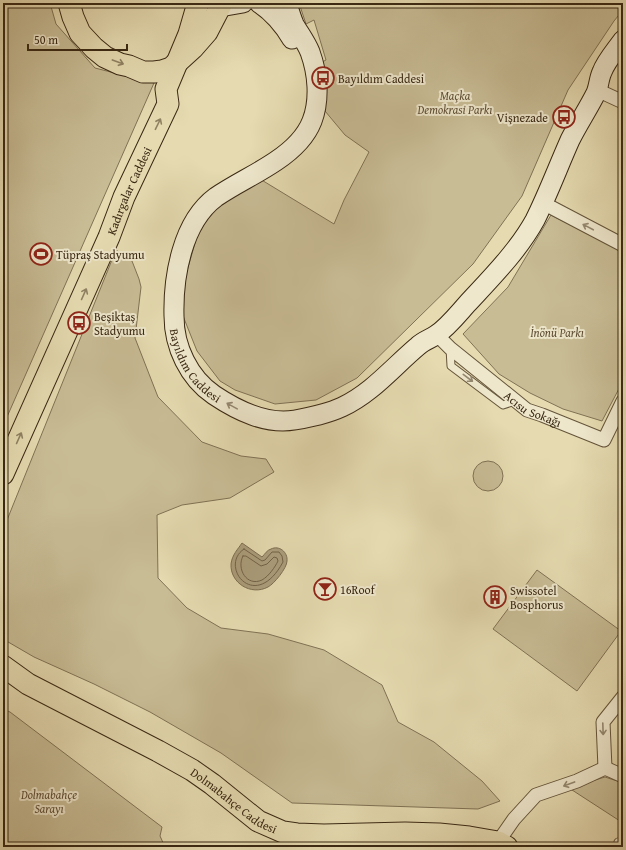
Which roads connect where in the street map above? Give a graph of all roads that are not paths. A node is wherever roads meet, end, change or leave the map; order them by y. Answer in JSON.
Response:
{"nodes":[{"id":1,"x":69,"y":3,"type":"edge"},
{"id":2,"x":198,"y":3,"type":"edge"},
{"id":3,"x":243,"y":3,"type":"edge"},
{"id":4,"x":259,"y":3,"type":"edge"},
{"id":5,"x":288,"y":3,"type":"edge"},
{"id":6,"x":218,"y":4,"type":"edge"},
{"id":7,"x":623,"y":40,"type":"edge"},
{"id":8,"x":623,"y":60,"type":"edge"},
{"id":9,"x":178,"y":62,"type":"junction"},
{"id":10,"x":597,"y":90,"type":"junction"},
{"id":11,"x":623,"y":102,"type":"edge"},
{"id":12,"x":543,"y":203,"type":"junction"},
{"id":13,"x":623,"y":245,"type":"edge"},
{"id":14,"x":437,"y":335,"type":"junction"},
{"id":15,"x":623,"y":401,"type":"edge"},
{"id":16,"x":3,"y":474,"type":"edge"},
{"id":17,"x":3,"y":666,"type":"edge"},
{"id":18,"x":3,"y":676,"type":"edge"},
{"id":19,"x":28,"y":684,"type":"junction"},
{"id":20,"x":623,"y":697,"type":"edge"},
{"id":21,"x":605,"y":768,"type":"junction"},
{"id":22,"x":623,"y":776,"type":"edge"},
{"id":23,"x":502,"y":845,"type":"edge"}],
"edges":[{"from":1,"to":9,"type":"main road","one_way":true},
{"from":2,"to":9,"type":"main road"},
{"from":3,"to":6,"type":"main road"},
{"from":4,"to":14,"type":"main road","name":"Bayıldım Caddesi"},
{"from":14,"to":5,"type":"main road","name":"Bayıldım Caddesi","one_way":true},
{"from":6,"to":9,"type":"main road","name":"Kadırgalar Caddesi"},
{"from":7,"to":10,"type":"main road","name":"Bayıldım Caddesi"},
{"from":8,"to":10,"type":"main road","name":"Bayıldım Caddesi"},
{"from":16,"to":9,"type":"main road","name":"Kadırgalar Caddesi","one_way":true},
{"from":10,"to":11,"type":"street"},
{"from":10,"to":12,"type":"main road","name":"Bayıldım Caddesi"},
{"from":13,"to":12,"type":"street","one_way":true},
{"from":12,"to":14,"type":"main road","name":"Bayıldım Caddesi"},
{"from":14,"to":15,"type":"street","name":"Acısu Sokağı"},
{"from":17,"to":19,"type":"main road"},
{"from":18,"to":19,"type":"main road"},
{"from":19,"to":23,"type":"main road","name":"Dolmabahçe Caddesi"},
{"from":20,"to":21,"type":"street","one_way":true},
{"from":21,"to":22,"type":"street"},
{"from":21,"to":23,"type":"street","one_way":true}]}
